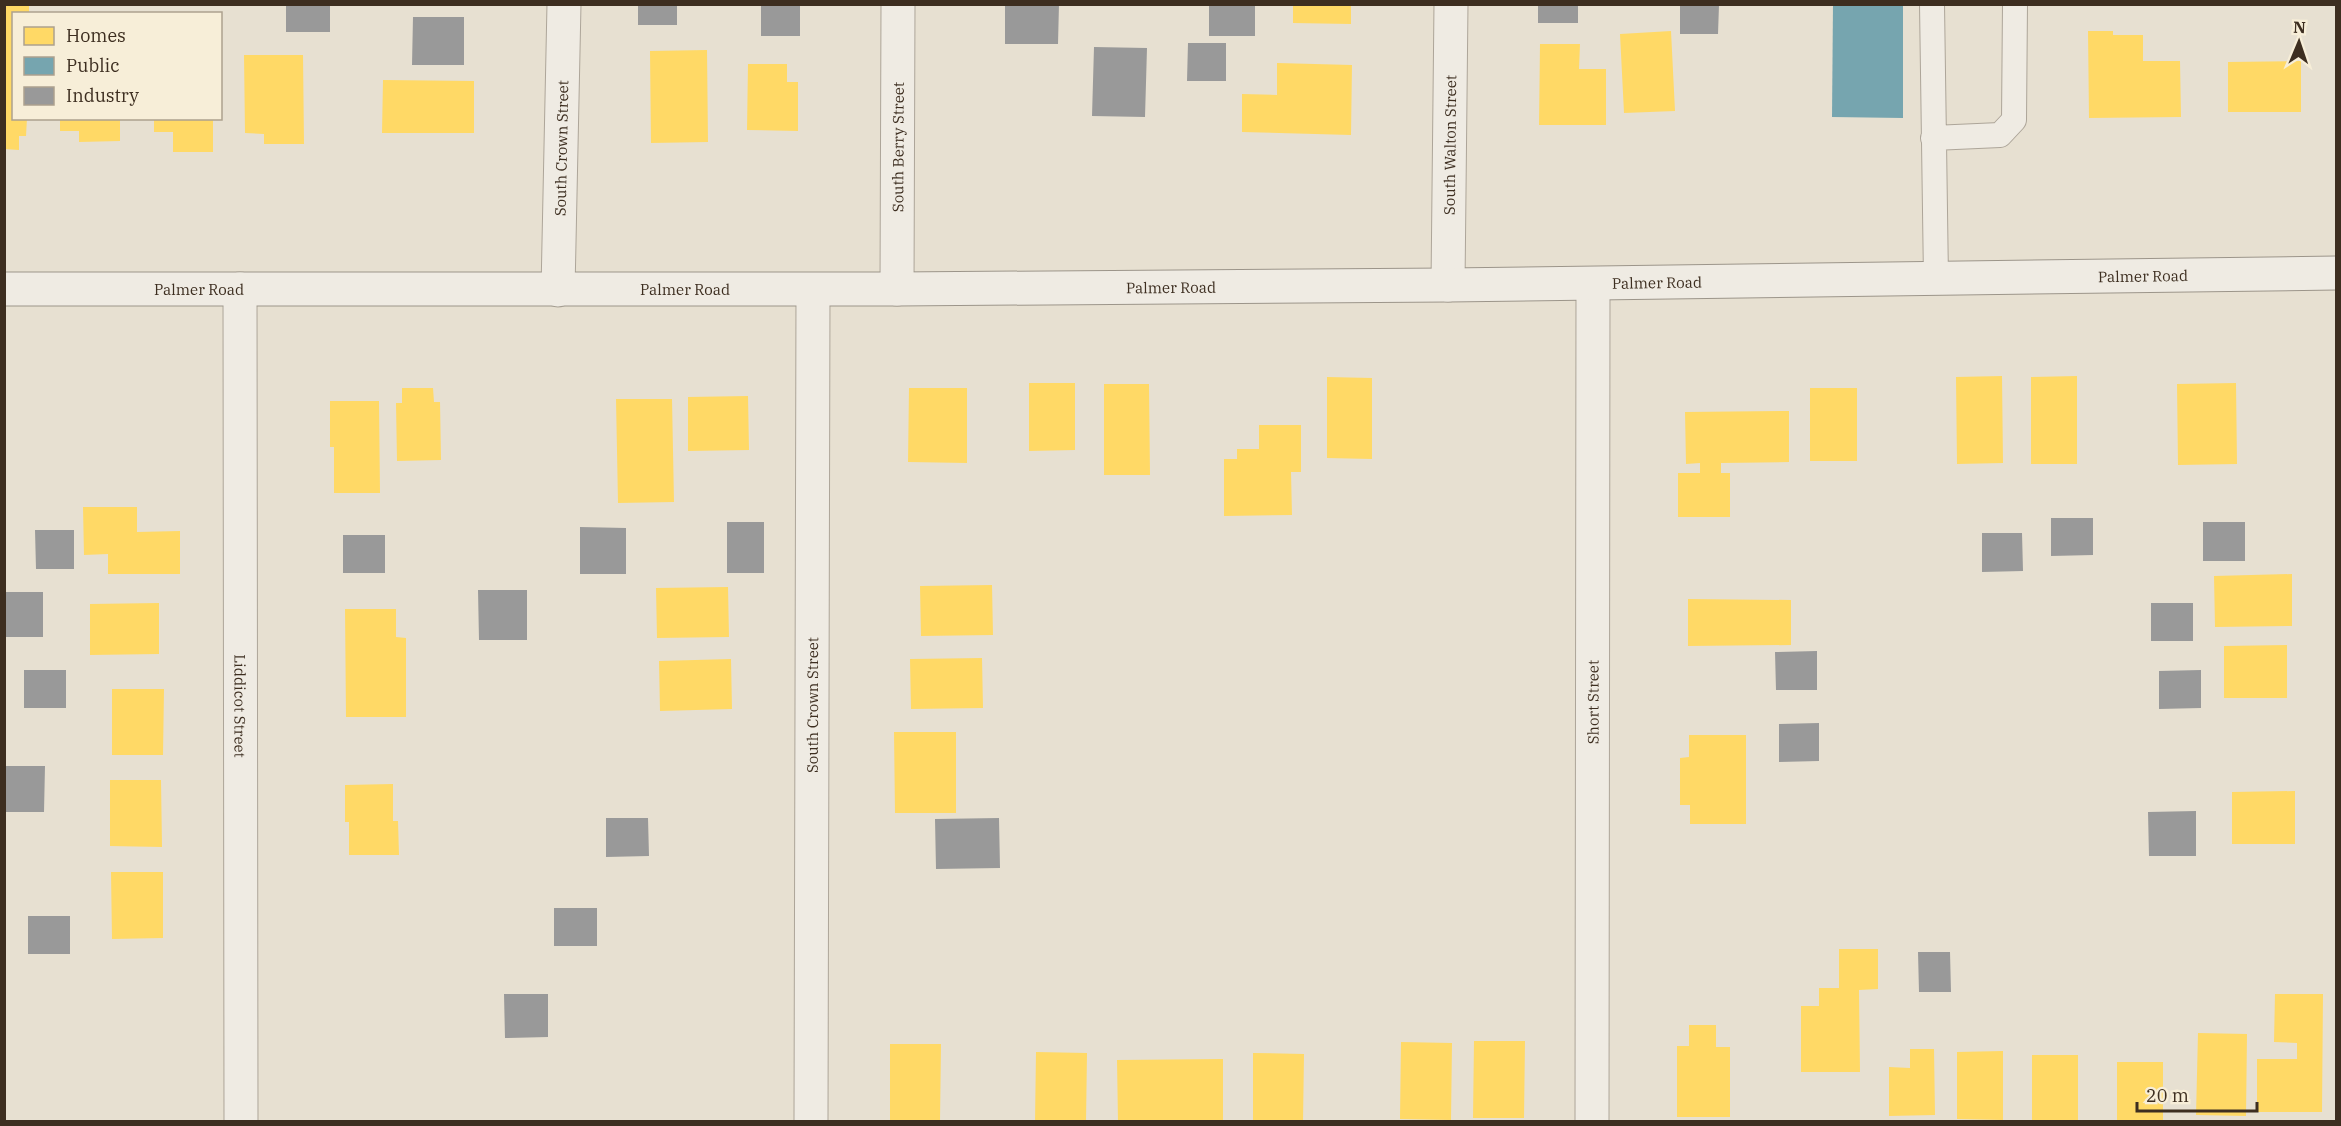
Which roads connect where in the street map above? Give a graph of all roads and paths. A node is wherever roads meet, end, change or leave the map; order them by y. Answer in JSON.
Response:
{"nodes":[{"id":1,"x":564,"y":4,"type":"edge"},
{"id":2,"x":898,"y":4,"type":"edge"},
{"id":3,"x":1451,"y":4,"type":"edge"},
{"id":4,"x":1932,"y":4,"type":"edge"},
{"id":5,"x":2015,"y":4,"type":"edge"},
{"id":6,"x":1933,"y":138,"type":"junction"},
{"id":7,"x":2337,"y":273,"type":"edge"},
{"id":8,"x":1936,"y":279,"type":"junction"},
{"id":9,"x":1593,"y":284,"type":"junction"},
{"id":10,"x":1448,"y":285,"type":"junction"},
{"id":11,"x":4,"y":289,"type":"edge"},
{"id":12,"x":240,"y":289,"type":"junction"},
{"id":13,"x":558,"y":290,"type":"junction"},
{"id":14,"x":813,"y":290,"type":"junction"},
{"id":15,"x":897,"y":290,"type":"junction"},
{"id":16,"x":241,"y":1122,"type":"edge"},
{"id":17,"x":811,"y":1122,"type":"edge"},
{"id":18,"x":1592,"y":1122,"type":"edge"}],
"edges":[{"from":1,"to":13,"type":"street","name":"South Crown Street"},
{"from":2,"to":15,"type":"street","name":"South Berry Street"},
{"from":3,"to":10,"type":"street","name":"South Walton Street"},
{"from":4,"to":6,"type":"lane"},
{"from":5,"to":6,"type":"lane"},
{"from":6,"to":8,"type":"lane"},
{"from":7,"to":8,"type":"street","name":"Palmer Road"},
{"from":8,"to":9,"type":"street","name":"Palmer Road"},
{"from":9,"to":10,"type":"street","name":"Palmer Road"},
{"from":9,"to":18,"type":"street","name":"Short Street"},
{"from":10,"to":15,"type":"street","name":"Palmer Road"},
{"from":11,"to":12,"type":"street","name":"Palmer Road"},
{"from":12,"to":13,"type":"street","name":"Palmer Road"},
{"from":12,"to":16,"type":"street","name":"Liddicot Street"},
{"from":13,"to":14,"type":"street","name":"Palmer Road"},
{"from":14,"to":15,"type":"street","name":"Palmer Road"},
{"from":14,"to":17,"type":"street","name":"South Crown Street"}]}
